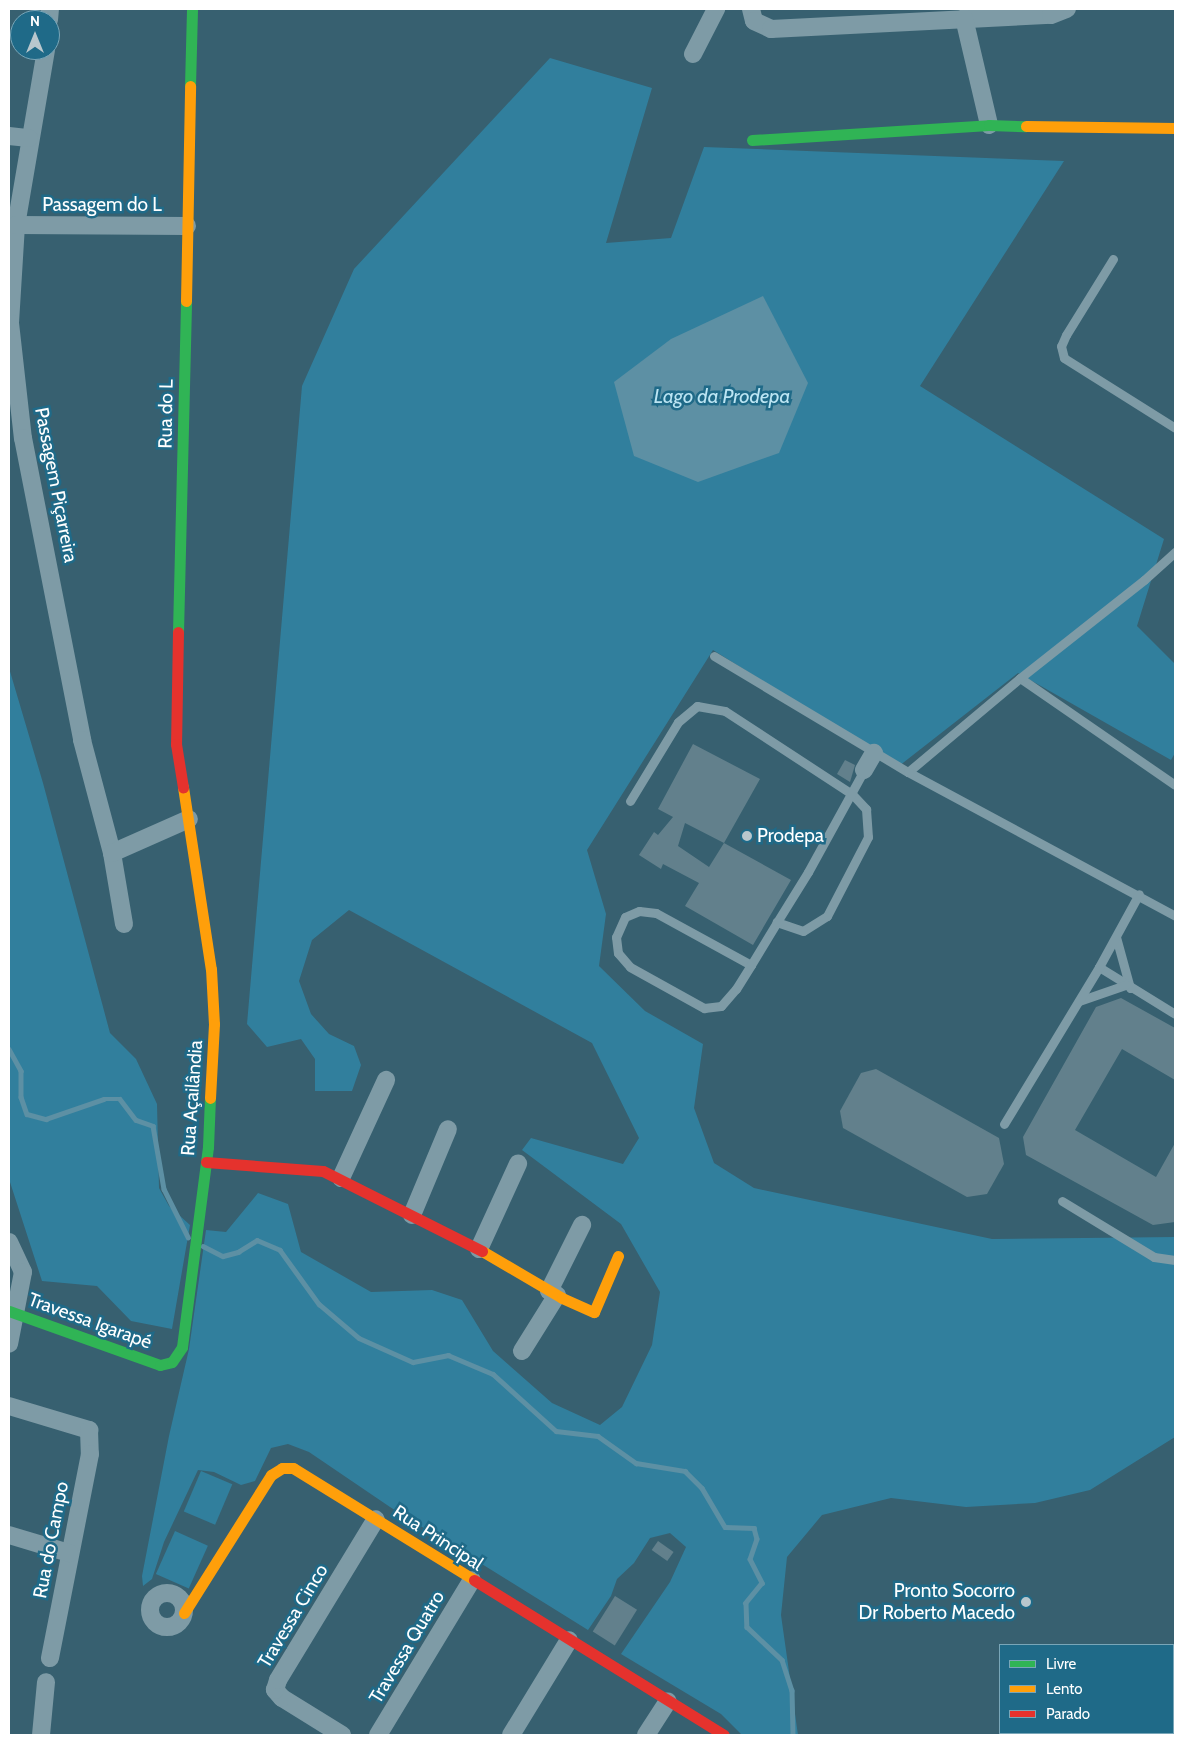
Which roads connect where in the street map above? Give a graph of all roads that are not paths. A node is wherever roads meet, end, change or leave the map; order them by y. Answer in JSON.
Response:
{"nodes":[{"id":1,"x":192,"y":9,"type":"edge"},
{"id":2,"x":716,"y":9,"type":"edge"},
{"id":3,"x":751,"y":9,"type":"edge"},
{"id":4,"x":1067,"y":9,"type":"edge"},
{"id":5,"x":964,"y":18,"type":"junction"},
{"id":6,"x":693,"y":54,"type":"dead end"},
{"id":7,"x":44,"y":60,"type":"edge"},
{"id":8,"x":989,"y":125,"type":"junction"},
{"id":9,"x":1175,"y":128,"type":"edge"},
{"id":10,"x":9,"y":136,"type":"edge"},
{"id":11,"x":29,"y":138,"type":"junction"},
{"id":12,"x":752,"y":140,"type":"dead end"},
{"id":13,"x":16,"y":225,"type":"junction"},
{"id":14,"x":187,"y":226,"type":"junction"},
{"id":15,"x":1113,"y":259,"type":"dead end"},
{"id":16,"x":1175,"y":428,"type":"edge"},
{"id":17,"x":1175,"y":552,"type":"edge"},
{"id":18,"x":714,"y":656,"type":"dead end"},
{"id":19,"x":1020,"y":678,"type":"junction"},
{"id":20,"x":874,"y":753,"type":"junction"},
{"id":21,"x":864,"y":770,"type":"joint"},
{"id":22,"x":908,"y":772,"type":"junction"},
{"id":23,"x":1175,"y":785,"type":"edge"},
{"id":24,"x":852,"y":794,"type":"junction"},
{"id":25,"x":630,"y":801,"type":"dead end"},
{"id":26,"x":188,"y":819,"type":"junction"},
{"id":27,"x":112,"y":853,"type":"junction"},
{"id":28,"x":1139,"y":894,"type":"junction"},
{"id":29,"x":1175,"y":916,"type":"edge"},
{"id":30,"x":777,"y":922,"type":"junction"},
{"id":31,"x":124,"y":924,"type":"dead end"},
{"id":32,"x":1116,"y":937,"type":"junction"},
{"id":33,"x":751,"y":965,"type":"junction"},
{"id":34,"x":1099,"y":967,"type":"junction"},
{"id":35,"x":1128,"y":987,"type":"junction"},
{"id":36,"x":1079,"y":1001,"type":"junction"},
{"id":37,"x":1175,"y":1014,"type":"edge"},
{"id":38,"x":386,"y":1080,"type":"dead end"},
{"id":39,"x":1004,"y":1124,"type":"dead end"},
{"id":40,"x":448,"y":1129,"type":"dead end"},
{"id":41,"x":206,"y":1162,"type":"junction"},
{"id":42,"x":518,"y":1164,"type":"dead end"},
{"id":43,"x":341,"y":1178,"type":"junction"},
{"id":44,"x":1062,"y":1201,"type":"dead end"},
{"id":45,"x":412,"y":1215,"type":"junction"},
{"id":46,"x":582,"y":1226,"type":"dead end"},
{"id":47,"x":9,"y":1242,"type":"edge"},
{"id":48,"x":479,"y":1250,"type":"junction"},
{"id":49,"x":618,"y":1256,"type":"dead end"},
{"id":50,"x":1175,"y":1260,"type":"edge"},
{"id":51,"x":553,"y":1293,"type":"junction"},
{"id":52,"x":13,"y":1312,"type":"edge"},
{"id":53,"x":9,"y":1344,"type":"edge"},
{"id":54,"x":522,"y":1351,"type":"dead end"},
{"id":55,"x":160,"y":1364,"type":"joint"},
{"id":56,"x":9,"y":1406,"type":"edge"},
{"id":57,"x":376,"y":1519,"type":"junction"},
{"id":58,"x":9,"y":1535,"type":"edge"},
{"id":59,"x":69,"y":1553,"type":"junction"},
{"id":60,"x":472,"y":1580,"type":"junction"},
{"id":61,"x":184,"y":1613,"type":"dead end"},
{"id":62,"x":569,"y":1640,"type":"junction"},
{"id":63,"x":50,"y":1658,"type":"dead end"},
{"id":64,"x":46,"y":1682,"type":"dead end"},
{"id":65,"x":668,"y":1701,"type":"junction"},
{"id":66,"x":41,"y":1735,"type":"edge"},
{"id":67,"x":342,"y":1735,"type":"edge"},
{"id":68,"x":378,"y":1735,"type":"edge"},
{"id":69,"x":511,"y":1735,"type":"edge"},
{"id":70,"x":646,"y":1735,"type":"edge"},
{"id":71,"x":724,"y":1735,"type":"edge"}],
"edges":[{"from":1,"to":14,"type":"street","name":"Rua do L"},
{"from":2,"to":6,"type":"street"},
{"from":3,"to":5,"type":"street"},
{"from":4,"to":5,"type":"street"},
{"from":5,"to":8,"type":"street"},
{"from":7,"to":11,"type":"street","name":"Passagem Piçarreira"},
{"from":8,"to":9,"type":"street"},
{"from":8,"to":12,"type":"street"},
{"from":10,"to":11,"type":"street"},
{"from":11,"to":13,"type":"street","name":"Passagem Piçarreira"},
{"from":13,"to":14,"type":"street","name":"Passagem do L"},
{"from":13,"to":27,"type":"street","name":"Passagem Piçarreira"},
{"from":14,"to":26,"type":"street","name":"Rua do L"},
{"from":15,"to":16,"type":"lane"},
{"from":17,"to":19,"type":"lane"},
{"from":18,"to":20,"type":"lane"},
{"from":19,"to":22,"type":"lane"},
{"from":19,"to":23,"type":"lane"},
{"from":20,"to":21,"type":"street"},
{"from":20,"to":22,"type":"lane"},
{"from":21,"to":24,"type":"lane"},
{"from":22,"to":28,"type":"lane"},
{"from":24,"to":25,"type":"lane"},
{"from":24,"to":30,"type":"lane"},
{"from":24,"to":30,"type":"lane"},
{"from":26,"to":27,"type":"street"},
{"from":26,"to":41,"type":"street","name":"Rua Açailândia"},
{"from":27,"to":31,"type":"street","name":"Passagem Piçarreira"},
{"from":28,"to":29,"type":"lane"},
{"from":28,"to":32,"type":"lane"},
{"from":30,"to":33,"type":"lane"},
{"from":32,"to":34,"type":"lane"},
{"from":32,"to":35,"type":"lane"},
{"from":33,"to":33,"type":"lane"},
{"from":34,"to":35,"type":"lane"},
{"from":34,"to":36,"type":"lane"},
{"from":35,"to":36,"type":"lane"},
{"from":35,"to":37,"type":"lane"},
{"from":36,"to":39,"type":"lane"},
{"from":38,"to":43,"type":"street"},
{"from":40,"to":45,"type":"street"},
{"from":41,"to":43,"type":"street"},
{"from":41,"to":55,"type":"street","name":"Rua Açailândia"},
{"from":42,"to":48,"type":"street"},
{"from":43,"to":45,"type":"street"},
{"from":44,"to":50,"type":"lane"},
{"from":45,"to":48,"type":"street"},
{"from":46,"to":51,"type":"street"},
{"from":47,"to":52,"type":"street"},
{"from":48,"to":51,"type":"street"},
{"from":49,"to":51,"type":"street"},
{"from":51,"to":54,"type":"street"},
{"from":52,"to":53,"type":"street"},
{"from":52,"to":55,"type":"street","name":"Travessa Igarapé"},
{"from":56,"to":59,"type":"street","name":"Rua do Campo"},
{"from":57,"to":60,"type":"street","name":"Rua Principal"},
{"from":57,"to":61,"type":"street","name":"Rua Principal"},
{"from":57,"to":67,"type":"street","name":"Travessa Cinco"},
{"from":58,"to":59,"type":"street"},
{"from":59,"to":63,"type":"street","name":"Rua do Campo"},
{"from":60,"to":62,"type":"street","name":"Rua Principal"},
{"from":60,"to":68,"type":"street","name":"Travessa Quatro"},
{"from":62,"to":65,"type":"street","name":"Rua Principal"},
{"from":62,"to":69,"type":"street"},
{"from":64,"to":66,"type":"street"},
{"from":65,"to":70,"type":"street"},
{"from":65,"to":71,"type":"street","name":"Rua Principal"}]}
